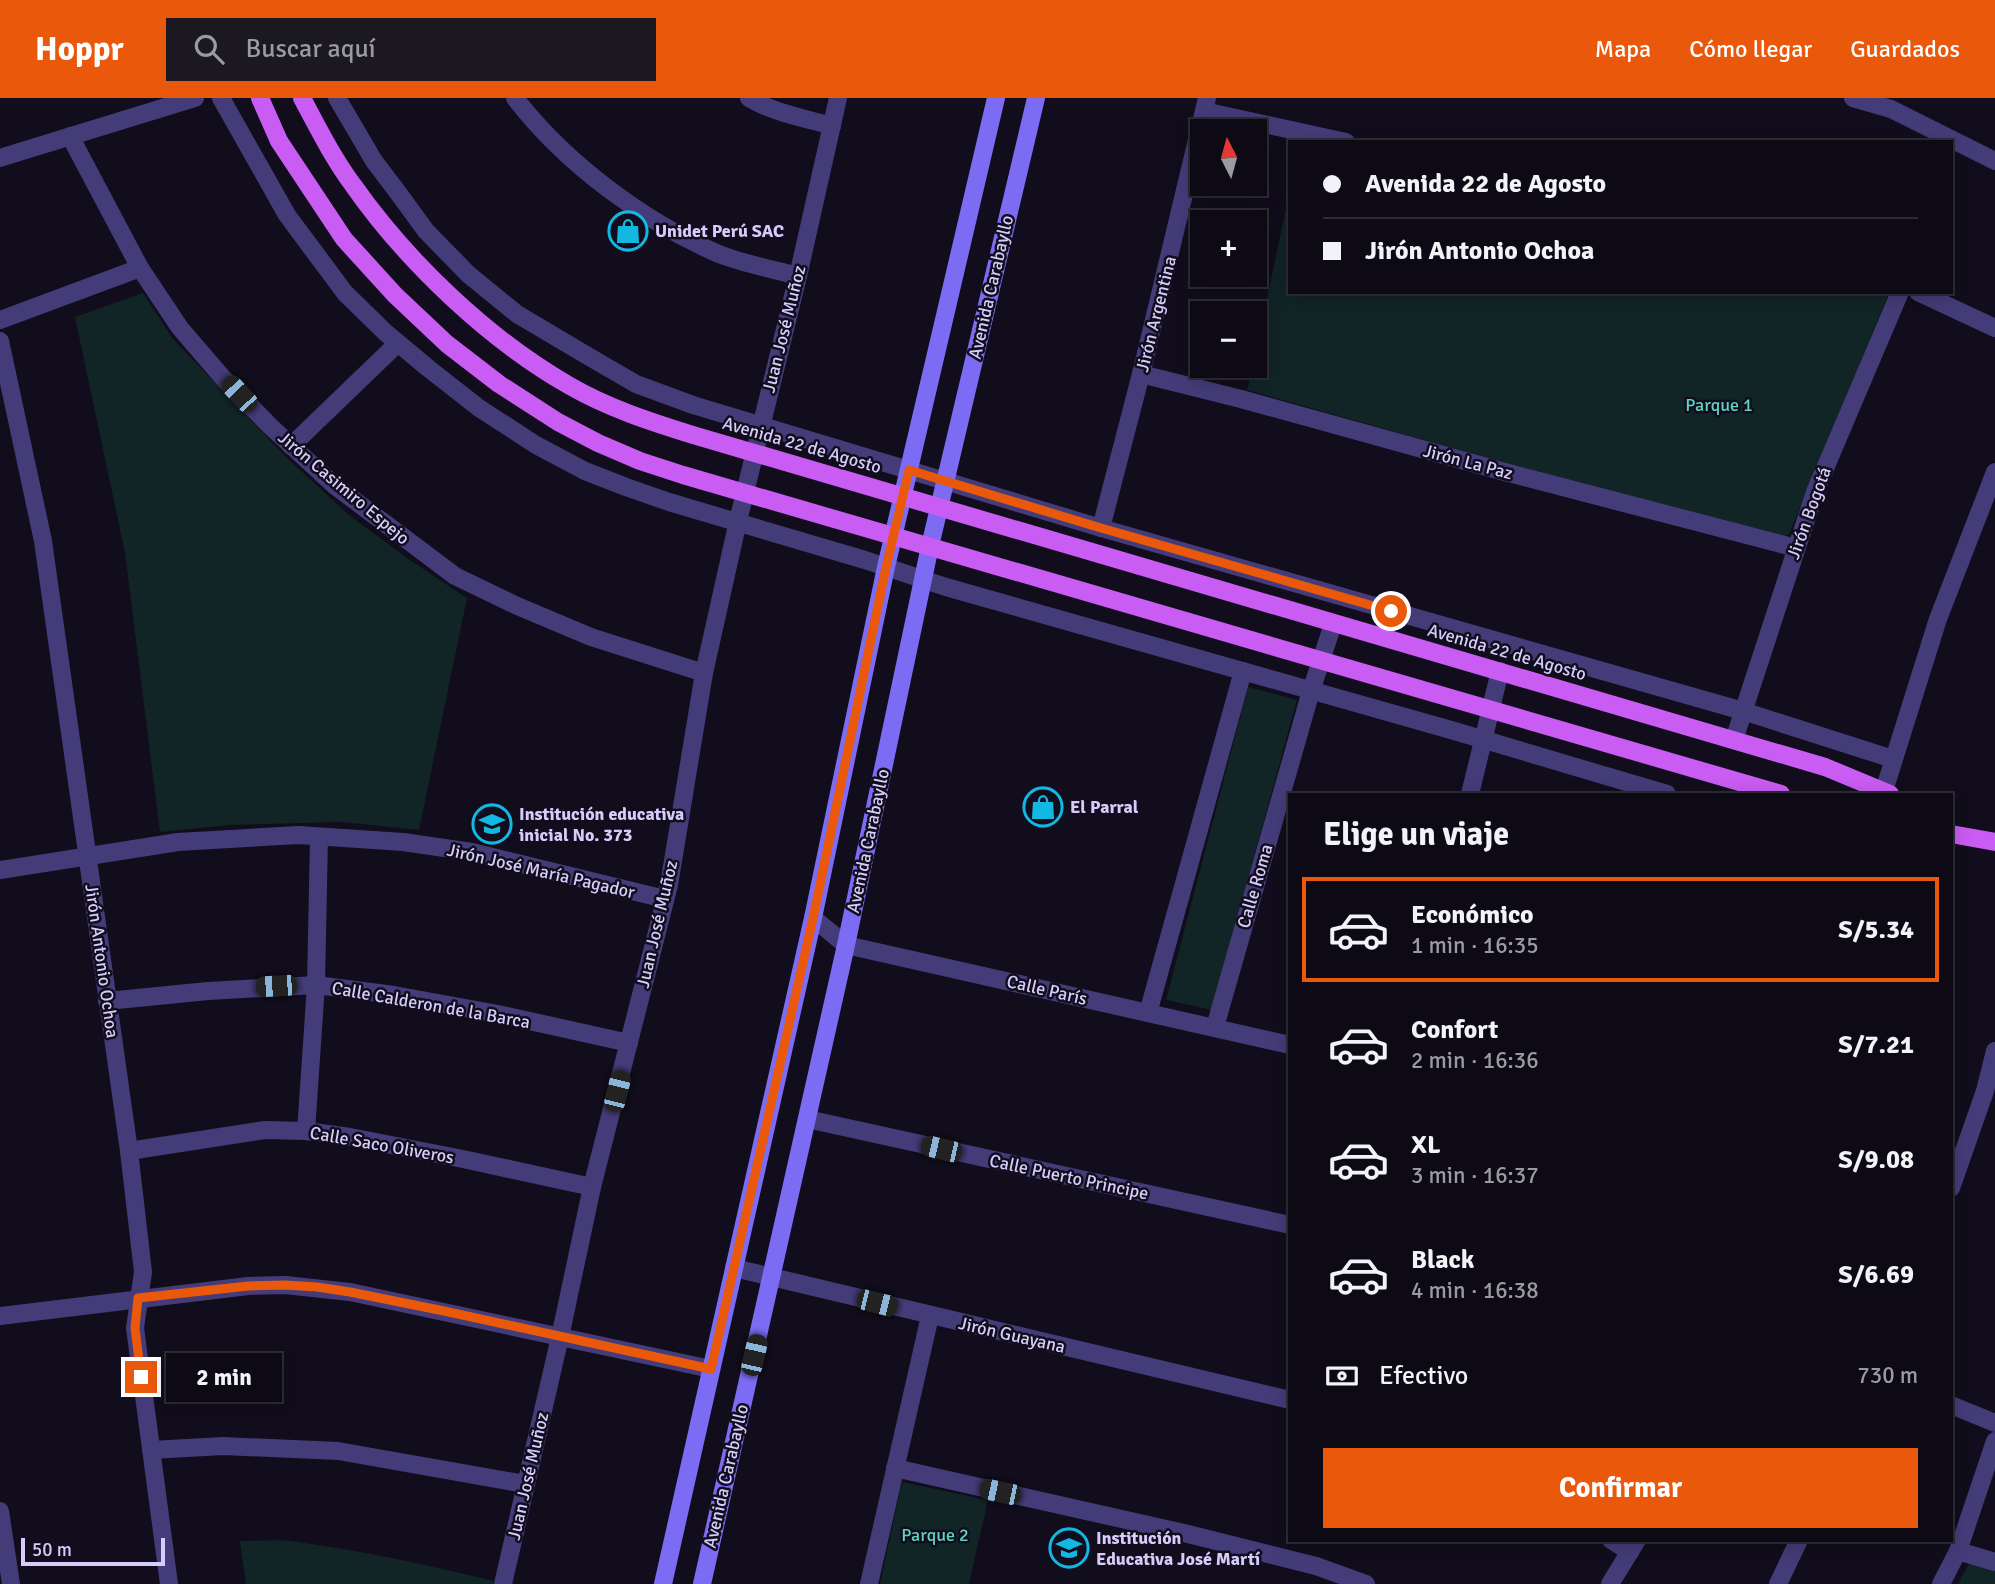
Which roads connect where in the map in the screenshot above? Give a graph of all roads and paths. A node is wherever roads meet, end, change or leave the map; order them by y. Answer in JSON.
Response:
{"nodes":[{"id":1,"x":195,"y":98,"type":"edge"},
{"id":2,"x":221,"y":98,"type":"edge"},
{"id":3,"x":260,"y":98,"type":"edge"},
{"id":4,"x":303,"y":98,"type":"edge"},
{"id":5,"x":338,"y":98,"type":"edge"},
{"id":6,"x":515,"y":98,"type":"edge"},
{"id":7,"x":749,"y":98,"type":"edge"},
{"id":8,"x":838,"y":98,"type":"edge"},
{"id":9,"x":996,"y":98,"type":"edge"},
{"id":10,"x":1036,"y":98,"type":"edge"},
{"id":11,"x":1853,"y":98,"type":"edge"},
{"id":12,"x":1206,"y":104,"type":"edge"},
{"id":13,"x":1893,"y":104,"type":"edge"},
{"id":14,"x":832,"y":126,"type":"junction"},
{"id":15,"x":70,"y":136,"type":"junction"},
{"id":16,"x":1339,"y":140,"type":"edge"},
{"id":17,"x":0,"y":158,"type":"edge"},
{"id":18,"x":1995,"y":161,"type":"edge"},
{"id":19,"x":140,"y":268,"type":"junction"},
{"id":20,"x":798,"y":276,"type":"junction"},
{"id":21,"x":1899,"y":294,"type":"edge"},
{"id":22,"x":1922,"y":294,"type":"edge"},
{"id":23,"x":0,"y":320,"type":"edge"},
{"id":24,"x":1995,"y":328,"type":"edge"},
{"id":25,"x":0,"y":341,"type":"edge"},
{"id":26,"x":398,"y":343,"type":"junction"},
{"id":27,"x":1141,"y":374,"type":"junction"},
{"id":28,"x":761,"y":425,"type":"junction"},
{"id":29,"x":291,"y":446,"type":"junction"},
{"id":30,"x":754,"y":453,"type":"junction"},
{"id":31,"x":909,"y":470,"type":"junction"},
{"id":32,"x":1995,"y":472,"type":"edge"},
{"id":33,"x":945,"y":481,"type":"junction"},
{"id":34,"x":745,"y":492,"type":"junction"},
{"id":35,"x":903,"y":496,"type":"junction"},
{"id":36,"x":939,"y":507,"type":"junction"},
{"id":37,"x":738,"y":522,"type":"junction"},
{"id":38,"x":1101,"y":528,"type":"junction"},
{"id":39,"x":894,"y":536,"type":"junction"},
{"id":40,"x":930,"y":546,"type":"junction"},
{"id":41,"x":1796,"y":548,"type":"junction"},
{"id":42,"x":886,"y":567,"type":"junction"},
{"id":43,"x":922,"y":579,"type":"junction"},
{"id":44,"x":1333,"y":624,"type":"junction"},
{"id":45,"x":1322,"y":661,"type":"junction"},
{"id":46,"x":1244,"y":671,"type":"junction"},
{"id":47,"x":1500,"y":671,"type":"junction"},
{"id":48,"x":704,"y":673,"type":"junction"},
{"id":49,"x":1311,"y":691,"type":"junction"},
{"id":50,"x":1490,"y":710,"type":"junction"},
{"id":51,"x":1743,"y":711,"type":"junction"},
{"id":52,"x":1483,"y":740,"type":"junction"},
{"id":53,"x":1734,"y":740,"type":"junction"},
{"id":54,"x":1893,"y":758,"type":"junction"},
{"id":55,"x":1470,"y":793,"type":"edge"},
{"id":56,"x":1664,"y":793,"type":"edge"},
{"id":57,"x":1778,"y":793,"type":"edge"},
{"id":58,"x":1884,"y":793,"type":"edge"},
{"id":59,"x":1886,"y":793,"type":"edge"},
{"id":60,"x":1953,"y":825,"type":"edge"},
{"id":61,"x":1953,"y":834,"type":"edge"},
{"id":62,"x":319,"y":836,"type":"junction"},
{"id":63,"x":1987,"y":840,"type":"edge"},
{"id":64,"x":87,"y":855,"type":"junction"},
{"id":65,"x":0,"y":870,"type":"edge"},
{"id":66,"x":665,"y":899,"type":"junction"},
{"id":67,"x":813,"y":918,"type":"junction"},
{"id":68,"x":846,"y":946,"type":"junction"},
{"id":69,"x":316,"y":985,"type":"junction"},
{"id":70,"x":107,"y":1001,"type":"junction"},
{"id":71,"x":1148,"y":1013,"type":"junction"},
{"id":72,"x":1215,"y":1027,"type":"junction"},
{"id":73,"x":629,"y":1043,"type":"junction"},
{"id":74,"x":1288,"y":1045,"type":"edge"},
{"id":75,"x":1995,"y":1051,"type":"edge"},
{"id":76,"x":807,"y":1119,"type":"junction"},
{"id":77,"x":306,"y":1131,"type":"junction"},
{"id":78,"x":129,"y":1151,"type":"junction"},
{"id":79,"x":1953,"y":1182,"type":"edge"},
{"id":80,"x":592,"y":1187,"type":"junction"},
{"id":81,"x":1288,"y":1225,"type":"edge"},
{"id":82,"x":734,"y":1268,"type":"junction"},
{"id":83,"x":771,"y":1278,"type":"junction"},
{"id":84,"x":138,"y":1298,"type":"junction"},
{"id":85,"x":0,"y":1315,"type":"edge"},
{"id":86,"x":930,"y":1316,"type":"junction"},
{"id":87,"x":560,"y":1336,"type":"junction"},
{"id":88,"x":711,"y":1369,"type":"junction"},
{"id":89,"x":1288,"y":1399,"type":"edge"},
{"id":90,"x":1953,"y":1406,"type":"edge"},
{"id":91,"x":1995,"y":1423,"type":"edge"},
{"id":92,"x":1995,"y":1440,"type":"edge"},
{"id":93,"x":151,"y":1450,"type":"junction"},
{"id":94,"x":895,"y":1468,"type":"junction"},
{"id":95,"x":525,"y":1484,"type":"junction"},
{"id":96,"x":0,"y":1511,"type":"edge"},
{"id":97,"x":1798,"y":1542,"type":"edge"},
{"id":98,"x":1634,"y":1546,"type":"edge"},
{"id":99,"x":1958,"y":1551,"type":"junction"},
{"id":100,"x":1995,"y":1562,"type":"edge"},
{"id":101,"x":10,"y":1584,"type":"edge"},
{"id":102,"x":169,"y":1584,"type":"edge"},
{"id":103,"x":503,"y":1584,"type":"edge"},
{"id":104,"x":663,"y":1584,"type":"edge"},
{"id":105,"x":702,"y":1584,"type":"edge"},
{"id":106,"x":869,"y":1584,"type":"edge"},
{"id":107,"x":1366,"y":1584,"type":"edge"},
{"id":108,"x":1609,"y":1584,"type":"edge"},
{"id":109,"x":1778,"y":1584,"type":"edge"},
{"id":110,"x":1941,"y":1584,"type":"edge"}],
"edges":[{"from":1,"to":15,"type":"street"},
{"from":2,"to":26,"type":"street"},
{"from":3,"to":34,"type":"main road"},
{"from":4,"to":30,"type":"main road","name":"Avenida 22 de Agosto"},
{"from":5,"to":28,"type":"street","name":"Avenida 22 de Agosto"},
{"from":6,"to":20,"type":"street"},
{"from":7,"to":14,"type":"street"},
{"from":8,"to":14,"type":"street","name":"Juan José Muñoz"},
{"from":9,"to":31,"type":"main road"},
{"from":10,"to":33,"type":"main road","name":"Avenida Carabayllo"},
{"from":11,"to":13,"type":"street"},
{"from":12,"to":16,"type":"street"},
{"from":12,"to":27,"type":"street","name":"Jirón Argentina"},
{"from":13,"to":18,"type":"street"},
{"from":14,"to":20,"type":"street","name":"Juan José Muñoz"},
{"from":15,"to":17,"type":"street"},
{"from":15,"to":19,"type":"street","name":"Jirón Casimiro Espejo"},
{"from":19,"to":23,"type":"street"},
{"from":19,"to":29,"type":"street","name":"Jirón Casimiro Espejo"},
{"from":20,"to":28,"type":"street","name":"Juan José Muñoz"},
{"from":21,"to":41,"type":"street","name":"Jirón Bogotá"},
{"from":22,"to":24,"type":"street"},
{"from":25,"to":64,"type":"street","name":"Jirón Antonio Ochoa"},
{"from":26,"to":29,"type":"street"},
{"from":26,"to":37,"type":"street"},
{"from":27,"to":38,"type":"street","name":"Jirón Argentina"},
{"from":27,"to":41,"type":"street","name":"Jirón La Paz"},
{"from":28,"to":30,"type":"street","name":"Juan José Muñoz"},
{"from":28,"to":31,"type":"street","name":"Avenida 22 de Agosto"},
{"from":29,"to":48,"type":"street","name":"Jirón Casimiro Espejo"},
{"from":30,"to":34,"type":"street","name":"Juan José Muñoz"},
{"from":30,"to":35,"type":"main road","name":"Avenida 22 de Agosto"},
{"from":31,"to":33,"type":"street","name":"Avenida 22 de Agosto"},
{"from":31,"to":35,"type":"main road"},
{"from":32,"to":54,"type":"street"},
{"from":33,"to":36,"type":"main road","name":"Avenida Carabayllo"},
{"from":33,"to":38,"type":"street","name":"Avenida 22 de Agosto"},
{"from":34,"to":37,"type":"street","name":"Juan José Muñoz"},
{"from":34,"to":39,"type":"main road"},
{"from":35,"to":36,"type":"main road","name":"Avenida 22 de Agosto"},
{"from":35,"to":39,"type":"main road"},
{"from":36,"to":40,"type":"main road","name":"Avenida Carabayllo"},
{"from":36,"to":44,"type":"main road","name":"Avenida 22 de Agosto"},
{"from":37,"to":42,"type":"street"},
{"from":37,"to":48,"type":"street","name":"Juan José Muñoz"},
{"from":38,"to":51,"type":"street","name":"Avenida 22 de Agosto"},
{"from":39,"to":40,"type":"main road"},
{"from":39,"to":42,"type":"main road"},
{"from":40,"to":43,"type":"main road","name":"Avenida Carabayllo"},
{"from":40,"to":45,"type":"main road"},
{"from":41,"to":51,"type":"street","name":"Jirón Bogotá"},
{"from":42,"to":43,"type":"street"},
{"from":42,"to":67,"type":"main road"},
{"from":43,"to":46,"type":"street"},
{"from":43,"to":68,"type":"main road","name":"Avenida Carabayllo"},
{"from":44,"to":45,"type":"street","name":"Calle Roma"},
{"from":44,"to":47,"type":"main road","name":"Avenida 22 de Agosto"},
{"from":45,"to":49,"type":"street","name":"Calle Roma"},
{"from":45,"to":50,"type":"main road"},
{"from":46,"to":49,"type":"street"},
{"from":46,"to":71,"type":"street"},
{"from":47,"to":50,"type":"street"},
{"from":47,"to":53,"type":"main road","name":"Avenida 22 de Agosto"},
{"from":48,"to":66,"type":"street","name":"Juan José Muñoz"},
{"from":49,"to":52,"type":"street"},
{"from":49,"to":72,"type":"street","name":"Calle Roma"},
{"from":50,"to":52,"type":"street"},
{"from":50,"to":57,"type":"main road"},
{"from":51,"to":53,"type":"street","name":"Jirón Bogotá"},
{"from":51,"to":54,"type":"street","name":"Avenida 22 de Agosto"},
{"from":52,"to":55,"type":"street"},
{"from":52,"to":56,"type":"street"},
{"from":53,"to":58,"type":"main road","name":"Avenida 22 de Agosto"},
{"from":54,"to":59,"type":"street"},
{"from":60,"to":63,"type":"main road"},
{"from":61,"to":63,"type":"main road"},
{"from":62,"to":64,"type":"street","name":"Jirón José María Pagador"},
{"from":62,"to":66,"type":"street","name":"Jirón José María Pagador"},
{"from":62,"to":69,"type":"street"},
{"from":64,"to":65,"type":"street","name":"Jirón José María Pagador"},
{"from":64,"to":70,"type":"street","name":"Jirón Antonio Ochoa"},
{"from":66,"to":73,"type":"street","name":"Juan José Muñoz"},
{"from":67,"to":68,"type":"street","name":"Calle París"},
{"from":67,"to":82,"type":"main road"},
{"from":68,"to":71,"type":"street","name":"Calle París"},
{"from":68,"to":76,"type":"main road","name":"Avenida Carabayllo"},
{"from":69,"to":70,"type":"street","name":"Calle Calderon de la Barca"},
{"from":69,"to":73,"type":"street","name":"Calle Calderon de la Barca"},
{"from":69,"to":77,"type":"street"},
{"from":70,"to":78,"type":"street","name":"Jirón Antonio Ochoa"},
{"from":71,"to":72,"type":"street","name":"Calle París"},
{"from":72,"to":74,"type":"street","name":"Calle París"},
{"from":73,"to":80,"type":"street","name":"Juan José Muñoz"},
{"from":75,"to":79,"type":"street"},
{"from":76,"to":81,"type":"street","name":"Calle Puerto Principe"},
{"from":76,"to":83,"type":"main road","name":"Avenida Carabayllo"},
{"from":77,"to":78,"type":"street","name":"Calle Saco Oliveros"},
{"from":77,"to":80,"type":"street","name":"Calle Saco Oliveros"},
{"from":78,"to":84,"type":"street","name":"Jirón Antonio Ochoa"},
{"from":80,"to":87,"type":"street","name":"Juan José Muñoz"},
{"from":82,"to":83,"type":"street","name":"Jirón Guayana"},
{"from":82,"to":88,"type":"main road"},
{"from":83,"to":86,"type":"street","name":"Jirón Guayana"},
{"from":83,"to":105,"type":"main road","name":"Avenida Carabayllo"},
{"from":84,"to":85,"type":"street"},
{"from":84,"to":87,"type":"street"},
{"from":84,"to":93,"type":"street","name":"Jirón Antonio Ochoa"},
{"from":86,"to":89,"type":"street","name":"Jirón Guayana"},
{"from":86,"to":94,"type":"street"},
{"from":87,"to":88,"type":"street"},
{"from":87,"to":95,"type":"street","name":"Juan José Muñoz"},
{"from":88,"to":104,"type":"main road"},
{"from":90,"to":91,"type":"street"},
{"from":92,"to":99,"type":"street"},
{"from":93,"to":95,"type":"street"},
{"from":93,"to":102,"type":"street","name":"Jirón Antonio Ochoa"},
{"from":94,"to":106,"type":"street"},
{"from":94,"to":107,"type":"street"},
{"from":95,"to":103,"type":"street","name":"Juan José Muñoz"},
{"from":96,"to":101,"type":"street"},
{"from":97,"to":109,"type":"street"},
{"from":98,"to":108,"type":"street"},
{"from":99,"to":100,"type":"street"},
{"from":99,"to":110,"type":"street"}]}
